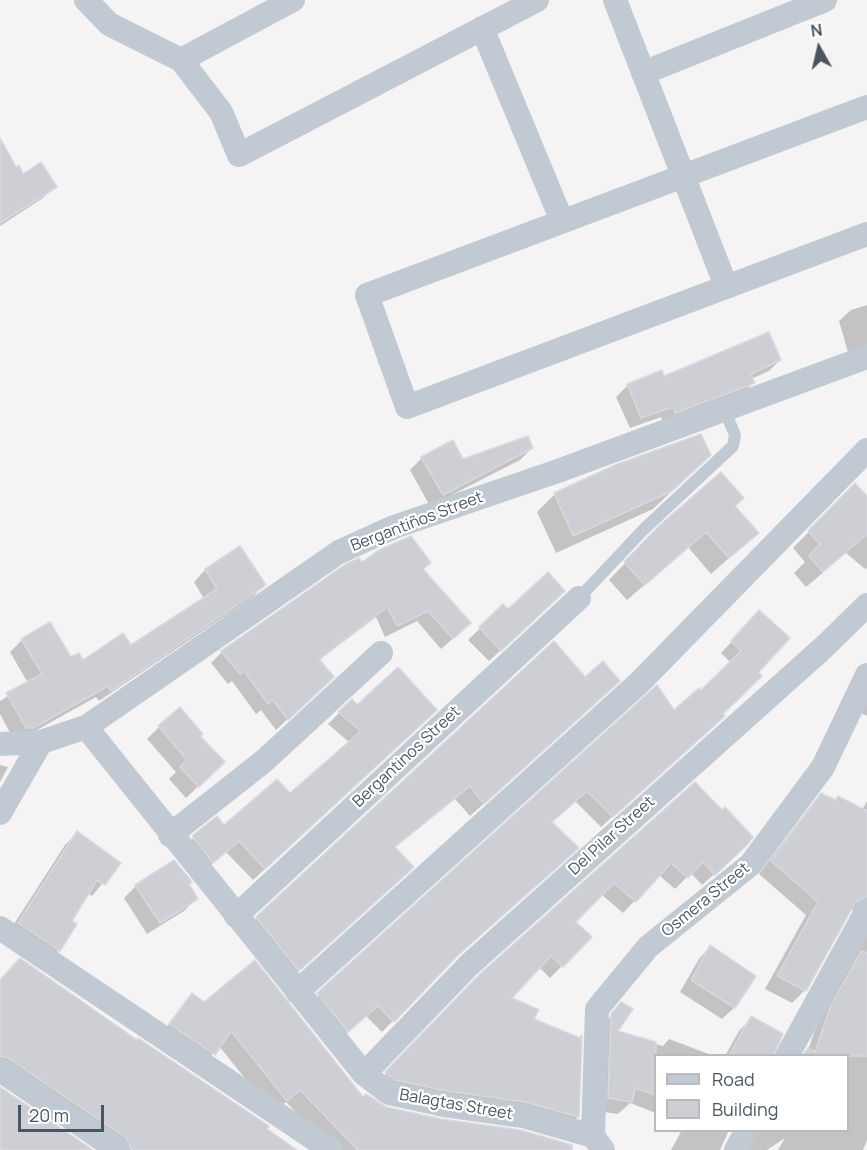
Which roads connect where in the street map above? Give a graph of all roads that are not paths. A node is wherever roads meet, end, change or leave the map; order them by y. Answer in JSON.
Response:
{"nodes":[{"id":1,"x":86,"y":0,"type":"edge"},
{"id":2,"x":293,"y":0,"type":"edge"},
{"id":3,"x":537,"y":0,"type":"edge"},
{"id":4,"x":615,"y":0,"type":"edge"},
{"id":5,"x":825,"y":0,"type":"edge"},
{"id":6,"x":482,"y":28,"type":"junction"},
{"id":7,"x":181,"y":60,"type":"junction"},
{"id":8,"x":643,"y":73,"type":"junction"},
{"id":9,"x":867,"y":107,"type":"edge"},
{"id":10,"x":682,"y":174,"type":"junction"},
{"id":11,"x":562,"y":221,"type":"junction"},
{"id":12,"x":867,"y":234,"type":"edge"},
{"id":13,"x":726,"y":286,"type":"junction"},
{"id":14,"x":867,"y":357,"type":"edge"},
{"id":15,"x":725,"y":411,"type":"junction"},
{"id":16,"x":867,"y":450,"type":"edge"},
{"id":17,"x":579,"y":598,"type":"joint"},
{"id":18,"x":867,"y":605,"type":"edge"},
{"id":19,"x":381,"y":653,"type":"dead end"},
{"id":20,"x":867,"y":675,"type":"edge"},
{"id":21,"x":86,"y":727,"type":"junction"},
{"id":22,"x":41,"y":742,"type":"junction"},
{"id":23,"x":0,"y":744,"type":"edge"},
{"id":24,"x":0,"y":813,"type":"edge"},
{"id":25,"x":170,"y":835,"type":"junction"},
{"id":26,"x":236,"y":916,"type":"junction"},
{"id":27,"x":863,"y":925,"type":"edge"},
{"id":28,"x":0,"y":928,"type":"edge"},
{"id":29,"x":297,"y":992,"type":"junction"},
{"id":30,"x":789,"y":1054,"type":"edge"},
{"id":31,"x":0,"y":1070,"type":"edge"},
{"id":32,"x":364,"y":1074,"type":"junction"},
{"id":33,"x":746,"y":1132,"type":"edge"},
{"id":34,"x":598,"y":1143,"type":"edge"},
{"id":35,"x":118,"y":1150,"type":"edge"},
{"id":36,"x":331,"y":1150,"type":"edge"},
{"id":37,"x":736,"y":1150,"type":"edge"}],
"edges":[{"from":1,"to":7,"type":"street"},
{"from":2,"to":7,"type":"street"},
{"from":3,"to":6,"type":"street"},
{"from":4,"to":8,"type":"street"},
{"from":5,"to":8,"type":"street"},
{"from":6,"to":7,"type":"street"},
{"from":6,"to":11,"type":"street"},
{"from":8,"to":10,"type":"street"},
{"from":9,"to":10,"type":"street"},
{"from":10,"to":11,"type":"street"},
{"from":10,"to":13,"type":"street"},
{"from":11,"to":13,"type":"street"},
{"from":12,"to":13,"type":"street"},
{"from":14,"to":15,"type":"street","name":"Bergantiños Street"},
{"from":15,"to":17,"type":"lane"},
{"from":15,"to":21,"type":"street","name":"Bergantiños Street"},
{"from":16,"to":29,"type":"street"},
{"from":17,"to":26,"type":"street","name":"Bergantinos Street"},
{"from":18,"to":32,"type":"street","name":"Del Pilar Street"},
{"from":19,"to":25,"type":"street"},
{"from":20,"to":34,"type":"street","name":"Osmera Street"},
{"from":21,"to":22,"type":"street","name":"Bergantiños Street"},
{"from":21,"to":25,"type":"street","name":"Balagtas Street"},
{"from":22,"to":23,"type":"street","name":"Bergantiños Street"},
{"from":22,"to":24,"type":"street"},
{"from":25,"to":26,"type":"street","name":"Balagtas Street"},
{"from":26,"to":29,"type":"street","name":"Balagtas Street"},
{"from":27,"to":30,"type":"street"},
{"from":28,"to":36,"type":"street"},
{"from":29,"to":32,"type":"street","name":"Balagtas Street"},
{"from":31,"to":35,"type":"street"},
{"from":32,"to":34,"type":"street","name":"Balagtas Street"},
{"from":33,"to":37,"type":"street"}]}
